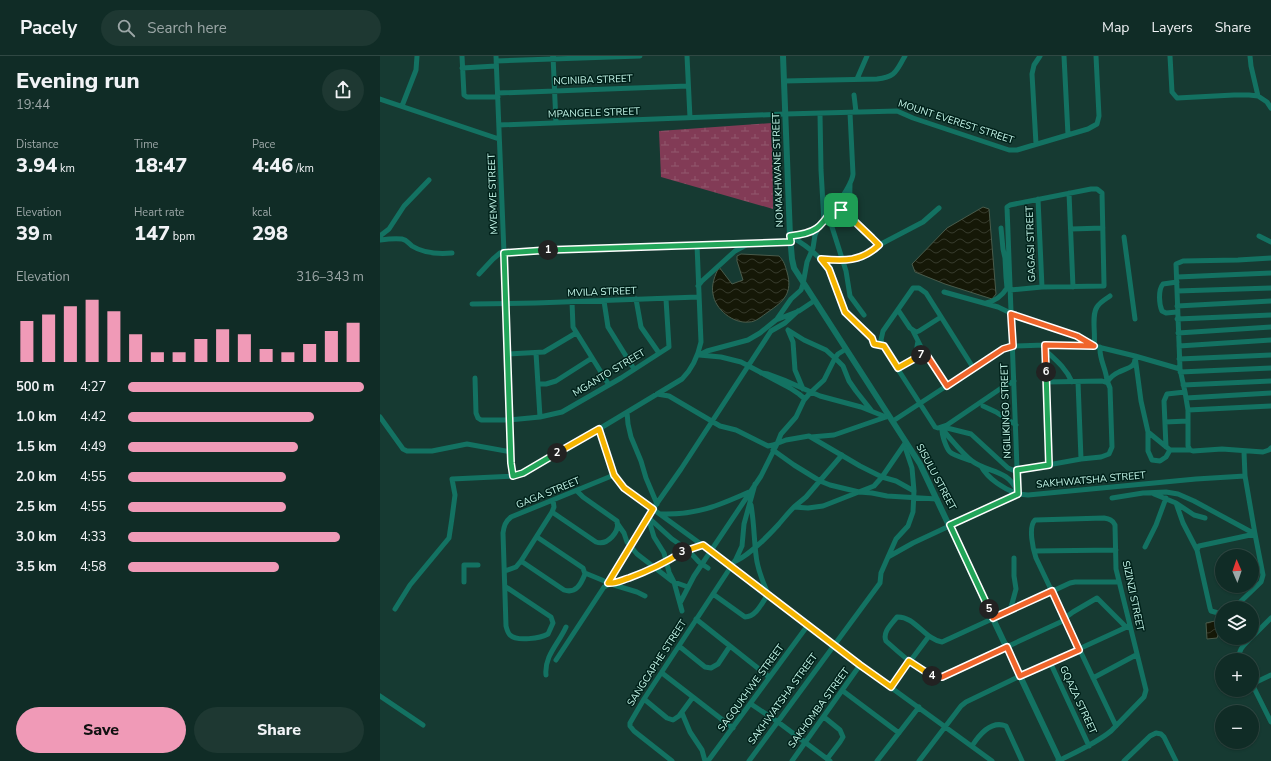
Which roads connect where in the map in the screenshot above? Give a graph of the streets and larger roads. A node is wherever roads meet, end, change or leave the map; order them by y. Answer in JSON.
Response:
{"nodes":[{"id":1,"x":417,"y":56,"type":"edge"},
{"id":2,"x":462,"y":56,"type":"edge"},
{"id":3,"x":640,"y":56,"type":"edge"},
{"id":4,"x":687,"y":56,"type":"edge"},
{"id":5,"x":784,"y":56,"type":"edge"},
{"id":6,"x":867,"y":56,"type":"edge"},
{"id":7,"x":905,"y":56,"type":"edge"},
{"id":8,"x":1040,"y":56,"type":"edge"},
{"id":9,"x":1064,"y":56,"type":"edge"},
{"id":10,"x":1096,"y":56,"type":"edge"},
{"id":11,"x":1170,"y":56,"type":"edge"},
{"id":12,"x":1250,"y":56,"type":"edge"},
{"id":13,"x":553,"y":58,"type":"edge"},
{"id":14,"x":496,"y":61,"type":"edge"},
{"id":15,"x":462,"y":68,"type":"junction"},
{"id":16,"x":857,"y":79,"type":"junction"},
{"id":17,"x":784,"y":81,"type":"junction"},
{"id":18,"x":688,"y":86,"type":"junction"},
{"id":19,"x":554,"y":91,"type":"junction"},
{"id":20,"x":498,"y":95,"type":"junction"},
{"id":21,"x":854,"y":96,"type":"dead end"},
{"id":22,"x":1258,"y":96,"type":"junction"},
{"id":23,"x":380,"y":99,"type":"edge"},
{"id":24,"x":402,"y":106,"type":"junction"},
{"id":25,"x":1271,"y":108,"type":"edge"},
{"id":26,"x":853,"y":112,"type":"junction"},
{"id":27,"x":785,"y":114,"type":"junction"},
{"id":28,"x":820,"y":114,"type":"junction"},
{"id":29,"x":690,"y":118,"type":"junction"},
{"id":30,"x":556,"y":123,"type":"junction"},
{"id":31,"x":499,"y":125,"type":"junction"},
{"id":32,"x":1068,"y":134,"type":"junction"},
{"id":33,"x":499,"y":139,"type":"junction"},
{"id":34,"x":1036,"y":144,"type":"junction"},
{"id":35,"x":429,"y":180,"type":"dead end"},
{"id":36,"x":850,"y":182,"type":"junction"},
{"id":37,"x":1069,"y":192,"type":"junction"},
{"id":38,"x":1038,"y":199,"type":"junction"},
{"id":39,"x":836,"y":204,"type":"junction"},
{"id":40,"x":939,"y":208,"type":"dead end"},
{"id":41,"x":824,"y":222,"type":"junction"},
{"id":42,"x":859,"y":226,"type":"junction"},
{"id":43,"x":832,"y":227,"type":"dead end"},
{"id":44,"x":819,"y":228,"type":"junction"},
{"id":45,"x":1001,"y":228,"type":"dead end"},
{"id":46,"x":1071,"y":228,"type":"junction"},
{"id":47,"x":1103,"y":228,"type":"junction"},
{"id":48,"x":380,"y":236,"type":"edge"},
{"id":49,"x":1259,"y":236,"type":"dead end"},
{"id":50,"x":1124,"y":237,"type":"dead end"},
{"id":51,"x":790,"y":239,"type":"junction"},
{"id":52,"x":380,"y":240,"type":"edge"},
{"id":53,"x":1271,"y":242,"type":"edge"},
{"id":54,"x":748,"y":244,"type":"junction"},
{"id":55,"x":697,"y":245,"type":"junction"},
{"id":56,"x":879,"y":245,"type":"junction"},
{"id":57,"x":812,"y":250,"type":"junction"},
{"id":58,"x":452,"y":253,"type":"dead end"},
{"id":59,"x":502,"y":253,"type":"junction"},
{"id":60,"x":1271,"y":258,"type":"edge"},
{"id":61,"x":821,"y":259,"type":"junction"},
{"id":62,"x":843,"y":261,"type":"junction"},
{"id":63,"x":1271,"y":273,"type":"edge"},
{"id":64,"x":479,"y":274,"type":"dead end"},
{"id":65,"x":1177,"y":279,"type":"junction"},
{"id":66,"x":803,"y":284,"type":"junction"},
{"id":67,"x":698,"y":287,"type":"junction"},
{"id":68,"x":1042,"y":287,"type":"junction"},
{"id":69,"x":1073,"y":287,"type":"junction"},
{"id":70,"x":1271,"y":288,"type":"edge"},
{"id":71,"x":1010,"y":290,"type":"junction"},
{"id":72,"x":1177,"y":291,"type":"junction"},
{"id":73,"x":944,"y":292,"type":"dead end"},
{"id":74,"x":1110,"y":296,"type":"dead end"},
{"id":75,"x":698,"y":297,"type":"junction"},
{"id":76,"x":636,"y":299,"type":"junction"},
{"id":77,"x":666,"y":299,"type":"junction"},
{"id":78,"x":604,"y":301,"type":"junction"},
{"id":79,"x":814,"y":301,"type":"junction"},
{"id":80,"x":1271,"y":301,"type":"edge"},
{"id":81,"x":572,"y":302,"type":"junction"},
{"id":82,"x":472,"y":304,"type":"dead end"},
{"id":83,"x":506,"y":304,"type":"junction"},
{"id":84,"x":985,"y":304,"type":"junction"},
{"id":85,"x":1177,"y":309,"type":"junction"},
{"id":86,"x":898,"y":310,"type":"junction"},
{"id":87,"x":798,"y":311,"type":"junction"},
{"id":88,"x":864,"y":314,"type":"dead end"},
{"id":89,"x":1011,"y":314,"type":"junction"},
{"id":90,"x":1271,"y":314,"type":"edge"},
{"id":91,"x":941,"y":317,"type":"junction"},
{"id":92,"x":1135,"y":319,"type":"dead end"},
{"id":93,"x":1177,"y":319,"type":"junction"},
{"id":94,"x":776,"y":320,"type":"junction"},
{"id":95,"x":1271,"y":327,"type":"edge"},
{"id":96,"x":912,"y":330,"type":"junction"},
{"id":97,"x":576,"y":333,"type":"junction"},
{"id":98,"x":1178,"y":333,"type":"junction"},
{"id":99,"x":918,"y":340,"type":"junction"},
{"id":100,"x":1271,"y":340,"type":"edge"},
{"id":101,"x":884,"y":346,"type":"junction"},
{"id":102,"x":1013,"y":346,"type":"junction"},
{"id":103,"x":1094,"y":346,"type":"junction"},
{"id":104,"x":1179,"y":346,"type":"junction"},
{"id":105,"x":1045,"y":347,"type":"junction"},
{"id":106,"x":1100,"y":347,"type":"junction"},
{"id":107,"x":846,"y":349,"type":"junction"},
{"id":108,"x":536,"y":353,"type":"junction"},
{"id":109,"x":659,"y":353,"type":"junction"},
{"id":110,"x":507,"y":354,"type":"junction"},
{"id":111,"x":699,"y":354,"type":"junction"},
{"id":112,"x":925,"y":355,"type":"junction"},
{"id":113,"x":1271,"y":355,"type":"edge"},
{"id":114,"x":1135,"y":356,"type":"junction"},
{"id":115,"x":592,"y":358,"type":"junction"},
{"id":116,"x":835,"y":358,"type":"junction"},
{"id":117,"x":915,"y":358,"type":"junction"},
{"id":118,"x":1179,"y":359,"type":"junction"},
{"id":119,"x":748,"y":366,"type":"junction"},
{"id":120,"x":898,"y":368,"type":"junction"},
{"id":121,"x":1271,"y":368,"type":"edge"},
{"id":122,"x":974,"y":369,"type":"junction"},
{"id":123,"x":634,"y":370,"type":"junction"},
{"id":124,"x":1180,"y":370,"type":"junction"},
{"id":125,"x":761,"y":373,"type":"junction"},
{"id":126,"x":475,"y":378,"type":"dead end"},
{"id":127,"x":1014,"y":381,"type":"junction"},
{"id":128,"x":1046,"y":382,"type":"junction"},
{"id":129,"x":1075,"y":382,"type":"junction"},
{"id":130,"x":1107,"y":382,"type":"junction"},
{"id":131,"x":1271,"y":382,"type":"edge"},
{"id":132,"x":539,"y":384,"type":"junction"},
{"id":133,"x":609,"y":385,"type":"junction"},
{"id":134,"x":1183,"y":385,"type":"junction"},
{"id":135,"x":669,"y":386,"type":"junction"},
{"id":136,"x":947,"y":386,"type":"junction"},
{"id":137,"x":803,"y":388,"type":"junction"},
{"id":138,"x":811,"y":392,"type":"junction"},
{"id":139,"x":1185,"y":392,"type":"junction"},
{"id":140,"x":1271,"y":393,"type":"edge"},
{"id":141,"x":657,"y":394,"type":"junction"},
{"id":142,"x":670,"y":396,"type":"junction"},
{"id":143,"x":1186,"y":398,"type":"junction"},
{"id":144,"x":805,"y":399,"type":"junction"},
{"id":145,"x":921,"y":403,"type":"junction"},
{"id":146,"x":984,"y":406,"type":"dead end"},
{"id":147,"x":1271,"y":406,"type":"edge"},
{"id":148,"x":1188,"y":410,"type":"junction"},
{"id":149,"x":872,"y":411,"type":"junction"},
{"id":150,"x":627,"y":412,"type":"junction"},
{"id":151,"x":380,"y":417,"type":"edge"},
{"id":152,"x":540,"y":417,"type":"junction"},
{"id":153,"x":890,"y":419,"type":"junction"},
{"id":154,"x":509,"y":420,"type":"junction"},
{"id":155,"x":1188,"y":421,"type":"junction"},
{"id":156,"x":712,"y":422,"type":"junction"},
{"id":157,"x":1165,"y":422,"type":"junction"},
{"id":158,"x":1016,"y":425,"type":"junction"},
{"id":159,"x":943,"y":427,"type":"junction"},
{"id":160,"x":599,"y":429,"type":"junction"},
{"id":161,"x":1148,"y":432,"type":"junction"},
{"id":162,"x":810,"y":437,"type":"junction"},
{"id":163,"x":906,"y":442,"type":"junction"},
{"id":164,"x":777,"y":444,"type":"junction"},
{"id":165,"x":1271,"y":448,"type":"edge"},
{"id":166,"x":1168,"y":449,"type":"junction"},
{"id":167,"x":774,"y":450,"type":"junction"},
{"id":168,"x":1190,"y":450,"type":"junction"},
{"id":169,"x":511,"y":452,"type":"junction"},
{"id":170,"x":1244,"y":452,"type":"junction"},
{"id":171,"x":842,"y":455,"type":"junction"},
{"id":172,"x":1081,"y":459,"type":"junction"},
{"id":173,"x":973,"y":461,"type":"junction"},
{"id":174,"x":1049,"y":465,"type":"junction"},
{"id":175,"x":981,"y":466,"type":"junction"},
{"id":176,"x":1017,"y":470,"type":"junction"},
{"id":177,"x":614,"y":475,"type":"junction"},
{"id":178,"x":513,"y":476,"type":"junction"},
{"id":179,"x":1245,"y":476,"type":"junction"},
{"id":180,"x":882,"y":477,"type":"junction"},
{"id":181,"x":820,"y":481,"type":"junction"},
{"id":182,"x":755,"y":484,"type":"junction"},
{"id":183,"x":577,"y":491,"type":"junction"},
{"id":184,"x":914,"y":491,"type":"junction"},
{"id":185,"x":750,"y":492,"type":"junction"},
{"id":186,"x":859,"y":492,"type":"junction"},
{"id":187,"x":1150,"y":493,"type":"junction"},
{"id":188,"x":1018,"y":494,"type":"junction"},
{"id":189,"x":913,"y":498,"type":"junction"},
{"id":190,"x":1112,"y":498,"type":"dead end"},
{"id":191,"x":1166,"y":498,"type":"junction"},
{"id":192,"x":937,"y":499,"type":"junction"},
{"id":193,"x":553,"y":500,"type":"junction"},
{"id":194,"x":750,"y":502,"type":"junction"},
{"id":195,"x":1176,"y":503,"type":"junction"},
{"id":196,"x":657,"y":504,"type":"junction"},
{"id":197,"x":794,"y":507,"type":"junction"},
{"id":198,"x":653,"y":509,"type":"junction"},
{"id":199,"x":552,"y":512,"type":"junction"},
{"id":200,"x":660,"y":514,"type":"junction"},
{"id":201,"x":648,"y":517,"type":"junction"},
{"id":202,"x":1205,"y":518,"type":"dead end"},
{"id":203,"x":618,"y":523,"type":"junction"},
{"id":204,"x":950,"y":525,"type":"junction"},
{"id":205,"x":1254,"y":534,"type":"junction"},
{"id":206,"x":537,"y":537,"type":"junction"},
{"id":207,"x":703,"y":545,"type":"junction"},
{"id":208,"x":630,"y":546,"type":"junction"},
{"id":209,"x":756,"y":546,"type":"junction"},
{"id":210,"x":1145,"y":547,"type":"dead end"},
{"id":211,"x":688,"y":550,"type":"junction"},
{"id":212,"x":1116,"y":550,"type":"junction"},
{"id":213,"x":1197,"y":550,"type":"junction"},
{"id":214,"x":712,"y":551,"type":"junction"},
{"id":215,"x":1034,"y":551,"type":"junction"},
{"id":216,"x":888,"y":557,"type":"junction"},
{"id":217,"x":1014,"y":558,"type":"dead end"},
{"id":218,"x":521,"y":561,"type":"junction"},
{"id":219,"x":667,"y":562,"type":"junction"},
{"id":220,"x":733,"y":563,"type":"junction"},
{"id":221,"x":702,"y":564,"type":"junction"},
{"id":222,"x":478,"y":565,"type":"dead end"},
{"id":223,"x":656,"y":567,"type":"junction"},
{"id":224,"x":708,"y":568,"type":"dead end"},
{"id":225,"x":505,"y":571,"type":"junction"},
{"id":226,"x":585,"y":573,"type":"junction"},
{"id":227,"x":464,"y":582,"type":"dead end"},
{"id":228,"x":674,"y":582,"type":"junction"},
{"id":229,"x":1119,"y":582,"type":"junction"},
{"id":230,"x":609,"y":583,"type":"junction"},
{"id":231,"x":506,"y":587,"type":"junction"},
{"id":232,"x":688,"y":587,"type":"junction"},
{"id":233,"x":1052,"y":591,"type":"junction"},
{"id":234,"x":714,"y":594,"type":"junction"},
{"id":235,"x":768,"y":594,"type":"junction"},
{"id":236,"x":645,"y":596,"type":"dead end"},
{"id":237,"x":1241,"y":601,"type":"edge"},
{"id":238,"x":680,"y":603,"type":"junction"},
{"id":239,"x":395,"y":609,"type":"dead end"},
{"id":240,"x":682,"y":611,"type":"dead end"},
{"id":241,"x":1010,"y":611,"type":"junction"},
{"id":242,"x":1215,"y":612,"type":"edge"},
{"id":243,"x":993,"y":618,"type":"junction"},
{"id":244,"x":1271,"y":618,"type":"edge"},
{"id":245,"x":696,"y":619,"type":"junction"},
{"id":246,"x":1065,"y":619,"type":"junction"},
{"id":247,"x":808,"y":625,"type":"junction"},
{"id":248,"x":1127,"y":626,"type":"junction"},
{"id":249,"x":566,"y":627,"type":"dead end"},
{"id":250,"x":1259,"y":629,"type":"edge"},
{"id":251,"x":928,"y":636,"type":"junction"},
{"id":252,"x":834,"y":645,"type":"junction"},
{"id":253,"x":679,"y":646,"type":"junction"},
{"id":254,"x":730,"y":646,"type":"junction"},
{"id":255,"x":1007,"y":647,"type":"junction"},
{"id":256,"x":1079,"y":650,"type":"junction"},
{"id":257,"x":1136,"y":655,"type":"junction"},
{"id":258,"x":556,"y":660,"type":"dead end"},
{"id":259,"x":909,"y":661,"type":"junction"},
{"id":260,"x":1050,"y":662,"type":"junction"},
{"id":261,"x":860,"y":665,"type":"junction"},
{"id":262,"x":662,"y":673,"type":"junction"},
{"id":263,"x":546,"y":675,"type":"dead end"},
{"id":264,"x":1271,"y":675,"type":"edge"},
{"id":265,"x":1020,"y":676,"type":"junction"},
{"id":266,"x":769,"y":677,"type":"junction"},
{"id":267,"x":1093,"y":678,"type":"junction"},
{"id":268,"x":1259,"y":681,"type":"edge"},
{"id":269,"x":891,"y":687,"type":"junction"},
{"id":270,"x":843,"y":691,"type":"junction"},
{"id":271,"x":380,"y":696,"type":"edge"},
{"id":272,"x":693,"y":697,"type":"junction"},
{"id":273,"x":1258,"y":697,"type":"edge"},
{"id":274,"x":644,"y":699,"type":"junction"},
{"id":275,"x":751,"y":704,"type":"junction"},
{"id":276,"x":919,"y":708,"type":"junction"},
{"id":277,"x":682,"y":713,"type":"junction"},
{"id":278,"x":824,"y":717,"type":"junction"},
{"id":279,"x":778,"y":722,"type":"junction"},
{"id":280,"x":1271,"y":722,"type":"edge"},
{"id":281,"x":423,"y":725,"type":"dead end"},
{"id":282,"x":1116,"y":726,"type":"junction"},
{"id":283,"x":945,"y":727,"type":"junction"},
{"id":284,"x":733,"y":728,"type":"junction"},
{"id":285,"x":899,"y":733,"type":"junction"},
{"id":286,"x":804,"y":743,"type":"junction"},
{"id":287,"x":972,"y":746,"type":"junction"},
{"id":288,"x":1089,"y":746,"type":"junction"},
{"id":289,"x":828,"y":760,"type":"edge"},
{"id":290,"x":672,"y":761,"type":"edge"},
{"id":291,"x":705,"y":761,"type":"edge"},
{"id":292,"x":708,"y":761,"type":"edge"},
{"id":293,"x":749,"y":761,"type":"edge"},
{"id":294,"x":792,"y":761,"type":"edge"},
{"id":295,"x":877,"y":761,"type":"edge"},
{"id":296,"x":919,"y":761,"type":"edge"},
{"id":297,"x":992,"y":761,"type":"edge"},
{"id":298,"x":1022,"y":761,"type":"edge"},
{"id":299,"x":1059,"y":761,"type":"edge"},
{"id":300,"x":1124,"y":761,"type":"edge"},
{"id":301,"x":1176,"y":761,"type":"edge"}],
"edges":[{"from":1,"to":24,"type":"street"},
{"from":2,"to":15,"type":"street","name":"NCINIBA STREET"},
{"from":3,"to":13,"type":"street"},
{"from":4,"to":18,"type":"street"},
{"from":5,"to":17,"type":"street","name":"NOMAKHWANE STREET"},
{"from":6,"to":16,"type":"street"},
{"from":7,"to":16,"type":"street"},
{"from":8,"to":34,"type":"street"},
{"from":9,"to":32,"type":"street"},
{"from":10,"to":32,"type":"street","name":"MOUNT EVEREST STREET"},
{"from":11,"to":22,"type":"street"},
{"from":12,"to":22,"type":"street"},
{"from":13,"to":14,"type":"street"},
{"from":13,"to":19,"type":"street"},
{"from":14,"to":15,"type":"street"},
{"from":14,"to":20,"type":"street","name":"MVEMVE STREET"},
{"from":15,"to":20,"type":"street","name":"NCINIBA STREET"},
{"from":16,"to":17,"type":"street"},
{"from":17,"to":27,"type":"street","name":"NOMAKHWANE STREET"},
{"from":18,"to":19,"type":"street","name":"NCINIBA STREET"},
{"from":18,"to":29,"type":"street"},
{"from":19,"to":20,"type":"street","name":"NCINIBA STREET"},
{"from":19,"to":30,"type":"street"},
{"from":20,"to":31,"type":"street","name":"MVEMVE STREET"},
{"from":21,"to":26,"type":"street"},
{"from":22,"to":25,"type":"street"},
{"from":23,"to":24,"type":"street"},
{"from":24,"to":33,"type":"street"},
{"from":26,"to":28,"type":"street","name":"MOUNT EVEREST STREET"},
{"from":26,"to":34,"type":"street","name":"MOUNT EVEREST STREET"},
{"from":26,"to":36,"type":"street"},
{"from":27,"to":28,"type":"street","name":"MOUNT EVEREST STREET"},
{"from":27,"to":29,"type":"street","name":"MPANGELE STREET"},
{"from":27,"to":51,"type":"street","name":"NOMAKHWANE STREET"},
{"from":28,"to":41,"type":"street"},
{"from":29,"to":30,"type":"street","name":"MPANGELE STREET"},
{"from":30,"to":31,"type":"street","name":"MPANGELE STREET"},
{"from":31,"to":33,"type":"street","name":"MVEMVE STREET"},
{"from":32,"to":34,"type":"street","name":"MOUNT EVEREST STREET"},
{"from":33,"to":59,"type":"street","name":"MVEMVE STREET"},
{"from":35,"to":48,"type":"street"},
{"from":36,"to":39,"type":"street"},
{"from":36,"to":42,"type":"street"},
{"from":37,"to":38,"type":"street"},
{"from":37,"to":46,"type":"street"},
{"from":37,"to":47,"type":"street"},
{"from":38,"to":68,"type":"street","name":"GAGASI STREET"},
{"from":38,"to":71,"type":"street","name":"NGILIKINGO STREET"},
{"from":39,"to":41,"type":"street"},
{"from":39,"to":42,"type":"street"},
{"from":40,"to":56,"type":"street"},
{"from":41,"to":44,"type":"street"},
{"from":42,"to":56,"type":"street"},
{"from":43,"to":62,"type":"street"},
{"from":44,"to":51,"type":"street"},
{"from":44,"to":57,"type":"street"},
{"from":45,"to":84,"type":"street"},
{"from":46,"to":47,"type":"street"},
{"from":46,"to":69,"type":"street"},
{"from":47,"to":69,"type":"street"},
{"from":49,"to":53,"type":"street"},
{"from":50,"to":92,"type":"street"},
{"from":51,"to":54,"type":"street"},
{"from":51,"to":57,"type":"street"},
{"from":51,"to":66,"type":"street","name":"NOMAKHWANE STREET"},
{"from":52,"to":58,"type":"street"},
{"from":54,"to":55,"type":"street"},
{"from":54,"to":67,"type":"street"},
{"from":55,"to":59,"type":"street"},
{"from":55,"to":67,"type":"street"},
{"from":56,"to":62,"type":"street"},
{"from":57,"to":61,"type":"street"},
{"from":57,"to":66,"type":"street"},
{"from":59,"to":64,"type":"street"},
{"from":59,"to":83,"type":"street","name":"MVEMVE STREET"},
{"from":60,"to":65,"type":"street"},
{"from":61,"to":62,"type":"street"},
{"from":61,"to":101,"type":"street"},
{"from":62,"to":88,"type":"street"},
{"from":63,"to":65,"type":"street"},
{"from":65,"to":72,"type":"street"},
{"from":65,"to":85,"type":"street"},
{"from":66,"to":79,"type":"street","name":"NOMAKHWANE STREET"},
{"from":66,"to":94,"type":"street"},
{"from":67,"to":75,"type":"street"},
{"from":68,"to":69,"type":"street"},
{"from":68,"to":71,"type":"street"},
{"from":70,"to":72,"type":"street"},
{"from":71,"to":89,"type":"street","name":"NGILIKINGO STREET"},
{"from":72,"to":85,"type":"street"},
{"from":73,"to":84,"type":"street"},
{"from":74,"to":103,"type":"street"},
{"from":75,"to":77,"type":"street","name":"MVILA STREET"},
{"from":75,"to":111,"type":"street"},
{"from":76,"to":77,"type":"street","name":"MVILA STREET"},
{"from":76,"to":78,"type":"street","name":"MVILA STREET"},
{"from":76,"to":109,"type":"street"},
{"from":77,"to":109,"type":"street","name":"MGANTO STREET"},
{"from":78,"to":81,"type":"street","name":"MVILA STREET"},
{"from":78,"to":123,"type":"street"},
{"from":79,"to":87,"type":"street"},
{"from":79,"to":107,"type":"street","name":"SISULU STREET"},
{"from":80,"to":85,"type":"street"},
{"from":81,"to":83,"type":"street","name":"MVILA STREET"},
{"from":81,"to":97,"type":"street"},
{"from":82,"to":83,"type":"street","name":"MVILA STREET"},
{"from":83,"to":110,"type":"street","name":"MVEMVE STREET"},
{"from":84,"to":89,"type":"street"},
{"from":85,"to":93,"type":"street"},
{"from":86,"to":91,"type":"street"},
{"from":86,"to":96,"type":"street"},
{"from":86,"to":101,"type":"street"},
{"from":87,"to":94,"type":"street"},
{"from":87,"to":119,"type":"street"},
{"from":89,"to":102,"type":"street","name":"NGILIKINGO STREET"},
{"from":89,"to":103,"type":"street"},
{"from":90,"to":93,"type":"street"},
{"from":91,"to":96,"type":"street"},
{"from":91,"to":122,"type":"street"},
{"from":93,"to":98,"type":"street"},
{"from":94,"to":111,"type":"street"},
{"from":95,"to":98,"type":"street"},
{"from":96,"to":99,"type":"street"},
{"from":97,"to":108,"type":"street"},
{"from":97,"to":115,"type":"street"},
{"from":98,"to":104,"type":"street"},
{"from":99,"to":112,"type":"street"},
{"from":99,"to":117,"type":"street"},
{"from":100,"to":104,"type":"street"},
{"from":101,"to":120,"type":"street"},
{"from":102,"to":105,"type":"street"},
{"from":102,"to":122,"type":"street"},
{"from":102,"to":127,"type":"street","name":"NGILIKINGO STREET"},
{"from":103,"to":105,"type":"street"},
{"from":103,"to":106,"type":"street"},
{"from":104,"to":118,"type":"street"},
{"from":105,"to":128,"type":"street"},
{"from":105,"to":129,"type":"street"},
{"from":106,"to":114,"type":"street"},
{"from":106,"to":130,"type":"street"},
{"from":107,"to":116,"type":"street"},
{"from":107,"to":153,"type":"street","name":"SISULU STREET"},
{"from":108,"to":110,"type":"street"},
{"from":108,"to":132,"type":"street"},
{"from":109,"to":123,"type":"street","name":"MGANTO STREET"},
{"from":110,"to":154,"type":"street","name":"MVEMVE STREET"},
{"from":111,"to":119,"type":"street"},
{"from":111,"to":135,"type":"street"},
{"from":112,"to":117,"type":"street"},
{"from":112,"to":136,"type":"street"},
{"from":113,"to":118,"type":"street"},
{"from":114,"to":124,"type":"street"},
{"from":114,"to":130,"type":"street"},
{"from":114,"to":161,"type":"street"},
{"from":115,"to":132,"type":"street"},
{"from":115,"to":133,"type":"street"},
{"from":116,"to":137,"type":"street"},
{"from":116,"to":138,"type":"street"},
{"from":116,"to":149,"type":"street"},
{"from":117,"to":120,"type":"street"},
{"from":118,"to":124,"type":"street"},
{"from":119,"to":125,"type":"street"},
{"from":119,"to":156,"type":"street"},
{"from":120,"to":145,"type":"street"},
{"from":121,"to":124,"type":"street"},
{"from":122,"to":136,"type":"street"},
{"from":123,"to":133,"type":"street","name":"MGANTO STREET"},
{"from":124,"to":134,"type":"street"},
{"from":125,"to":137,"type":"street"},
{"from":125,"to":144,"type":"street"},
{"from":126,"to":154,"type":"street","name":"MGANTO STREET"},
{"from":127,"to":158,"type":"street","name":"NGILIKINGO STREET"},
{"from":127,"to":159,"type":"street"},
{"from":128,"to":129,"type":"street"},
{"from":128,"to":174,"type":"street"},
{"from":129,"to":130,"type":"street"},
{"from":129,"to":172,"type":"street"},
{"from":130,"to":172,"type":"street","name":"NGILIKINGO STREET"},
{"from":131,"to":134,"type":"street"},
{"from":132,"to":152,"type":"street"},
{"from":133,"to":152,"type":"street","name":"MGANTO STREET"},
{"from":134,"to":139,"type":"street"},
{"from":135,"to":141,"type":"street"},
{"from":135,"to":142,"type":"street"},
{"from":136,"to":145,"type":"street"},
{"from":137,"to":138,"type":"street"},
{"from":137,"to":144,"type":"street"},
{"from":138,"to":144,"type":"street"},
{"from":138,"to":149,"type":"street"},
{"from":139,"to":143,"type":"street"},
{"from":139,"to":157,"type":"street"},
{"from":140,"to":143,"type":"street"},
{"from":141,"to":142,"type":"street"},
{"from":141,"to":150,"type":"street"},
{"from":142,"to":156,"type":"street"},
{"from":143,"to":148,"type":"street"},
{"from":144,"to":164,"type":"street"},
{"from":145,"to":153,"type":"street"},
{"from":145,"to":159,"type":"street"},
{"from":146,"to":158,"type":"street"},
{"from":147,"to":148,"type":"street"},
{"from":148,"to":155,"type":"street"},
{"from":149,"to":153,"type":"street"},
{"from":150,"to":160,"type":"street"},
{"from":150,"to":196,"type":"street"},
{"from":151,"to":169,"type":"street"},
{"from":152,"to":154,"type":"street","name":"MGANTO STREET"},
{"from":153,"to":162,"type":"street"},
{"from":153,"to":163,"type":"street","name":"SISULU STREET"},
{"from":154,"to":169,"type":"street","name":"MVEMVE STREET"},
{"from":155,"to":157,"type":"street"},
{"from":155,"to":168,"type":"street"},
{"from":156,"to":164,"type":"street"},
{"from":156,"to":196,"type":"street"},
{"from":157,"to":166,"type":"street"},
{"from":158,"to":176,"type":"street","name":"NGILIKINGO STREET"},
{"from":159,"to":173,"type":"street"},
{"from":159,"to":173,"type":"street"},
{"from":159,"to":176,"type":"street"},
{"from":160,"to":177,"type":"street"},
{"from":160,"to":178,"type":"street"},
{"from":161,"to":166,"type":"street"},
{"from":161,"to":166,"type":"street"},
{"from":162,"to":164,"type":"street"},
{"from":162,"to":171,"type":"street"},
{"from":163,"to":180,"type":"street"},
{"from":163,"to":184,"type":"street"},
{"from":163,"to":192,"type":"street","name":"SISULU STREET"},
{"from":164,"to":167,"type":"street"},
{"from":165,"to":170,"type":"street"},
{"from":166,"to":168,"type":"street"},
{"from":167,"to":181,"type":"street"},
{"from":167,"to":182,"type":"street"},
{"from":168,"to":170,"type":"street"},
{"from":169,"to":178,"type":"street","name":"MVEMVE STREET"},
{"from":170,"to":179,"type":"street"},
{"from":171,"to":180,"type":"street"},
{"from":171,"to":181,"type":"street"},
{"from":172,"to":174,"type":"street","name":"NGILIKINGO STREET"},
{"from":173,"to":175,"type":"street"},
{"from":174,"to":176,"type":"street","name":"NGILIKINGO STREET"},
{"from":175,"to":188,"type":"street"},
{"from":175,"to":188,"type":"street"},
{"from":176,"to":188,"type":"street","name":"NGILIKINGO STREET"},
{"from":177,"to":183,"type":"street","name":"GAGA STREET"},
{"from":177,"to":198,"type":"street"},
{"from":178,"to":239,"type":"street"},
{"from":179,"to":188,"type":"street","name":"SAKHWATSHA STREET"},
{"from":179,"to":205,"type":"street"},
{"from":180,"to":184,"type":"street"},
{"from":180,"to":186,"type":"street"},
{"from":181,"to":186,"type":"street"},
{"from":181,"to":197,"type":"street"},
{"from":182,"to":185,"type":"street"},
{"from":182,"to":194,"type":"street"},
{"from":183,"to":193,"type":"street","name":"GAGA STREET"},
{"from":183,"to":203,"type":"street"},
{"from":184,"to":189,"type":"street"},
{"from":185,"to":200,"type":"street"},
{"from":185,"to":214,"type":"street"},
{"from":186,"to":189,"type":"street"},
{"from":186,"to":197,"type":"street"},
{"from":187,"to":190,"type":"street"},
{"from":187,"to":191,"type":"street"},
{"from":187,"to":205,"type":"street"},
{"from":188,"to":204,"type":"street","name":"SAKHWATSHA STREET"},
{"from":189,"to":192,"type":"street"},
{"from":189,"to":216,"type":"street"},
{"from":191,"to":195,"type":"street"},
{"from":191,"to":210,"type":"street"},
{"from":192,"to":204,"type":"street","name":"SISULU STREET"},
{"from":193,"to":199,"type":"street"},
{"from":193,"to":225,"type":"street","name":"GAGA STREET"},
{"from":194,"to":209,"type":"street"},
{"from":194,"to":220,"type":"street"},
{"from":195,"to":202,"type":"street"},
{"from":195,"to":213,"type":"street"},
{"from":196,"to":198,"type":"street"},
{"from":197,"to":209,"type":"street"},
{"from":198,"to":200,"type":"street"},
{"from":198,"to":201,"type":"street"},
{"from":199,"to":203,"type":"street"},
{"from":199,"to":206,"type":"street"},
{"from":200,"to":207,"type":"street"},
{"from":201,"to":208,"type":"street"},
{"from":201,"to":211,"type":"street"},
{"from":201,"to":219,"type":"street"},
{"from":203,"to":208,"type":"street"},
{"from":204,"to":216,"type":"street","name":"SAKHWATSHA STREET"},
{"from":204,"to":243,"type":"street","name":"SISULU STREET"},
{"from":205,"to":213,"type":"street"},
{"from":205,"to":237,"type":"street"},
{"from":206,"to":218,"type":"street"},
{"from":206,"to":226,"type":"street"},
{"from":207,"to":211,"type":"street"},
{"from":207,"to":214,"type":"street"},
{"from":208,"to":223,"type":"street"},
{"from":208,"to":230,"type":"street"},
{"from":209,"to":220,"type":"street"},
{"from":209,"to":235,"type":"street"},
{"from":211,"to":219,"type":"street"},
{"from":211,"to":221,"type":"street"},
{"from":212,"to":215,"type":"street"},
{"from":212,"to":215,"type":"street","name":"SIZINZI STREET"},
{"from":212,"to":229,"type":"street","name":"SIZINZI STREET"},
{"from":213,"to":242,"type":"street"},
{"from":214,"to":220,"type":"street"},
{"from":214,"to":221,"type":"street"},
{"from":215,"to":233,"type":"street","name":"SIZINZI STREET"},
{"from":216,"to":252,"type":"street","name":"SAKHWATSHA STREET"},
{"from":217,"to":241,"type":"street"},
{"from":218,"to":225,"type":"street"},
{"from":218,"to":226,"type":"street"},
{"from":219,"to":223,"type":"street"},
{"from":219,"to":228,"type":"street"},
{"from":220,"to":234,"type":"street","name":"SANGCAPHE STREET"},
{"from":220,"to":235,"type":"street"},
{"from":221,"to":224,"type":"street"},
{"from":221,"to":232,"type":"street"},
{"from":222,"to":227,"type":"street"},
{"from":223,"to":228,"type":"street"},
{"from":223,"to":230,"type":"street"},
{"from":225,"to":231,"type":"street","name":"GAGA STREET"},
{"from":226,"to":230,"type":"street"},
{"from":228,"to":232,"type":"street"},
{"from":228,"to":238,"type":"street"},
{"from":229,"to":233,"type":"street"},
{"from":229,"to":248,"type":"street","name":"SIZINZI STREET"},
{"from":230,"to":236,"type":"street"},
{"from":230,"to":258,"type":"street"},
{"from":231,"to":231,"type":"street","name":"GAGA STREET"},
{"from":232,"to":238,"type":"street"},
{"from":233,"to":241,"type":"street"},
{"from":233,"to":246,"type":"street","name":"SIZINZI STREET"},
{"from":234,"to":235,"type":"street"},
{"from":234,"to":245,"type":"street","name":"SANGCAPHE STREET"},
{"from":235,"to":247,"type":"street"},
{"from":238,"to":240,"type":"street"},
{"from":241,"to":243,"type":"street"},
{"from":243,"to":251,"type":"street"},
{"from":243,"to":255,"type":"street","name":"SISULU STREET"},
{"from":244,"to":250,"type":"street"},
{"from":245,"to":253,"type":"street","name":"SANGCAPHE STREET"},
{"from":245,"to":254,"type":"street"},
{"from":246,"to":248,"type":"street"},
{"from":246,"to":255,"type":"street"},
{"from":246,"to":256,"type":"street","name":"SIZINZI STREET"},
{"from":247,"to":252,"type":"street"},
{"from":247,"to":266,"type":"street","name":"SAGQUKHWE STREET"},
{"from":248,"to":256,"type":"street"},
{"from":248,"to":257,"type":"street","name":"SIZINZI STREET"},
{"from":249,"to":263,"type":"street"},
{"from":251,"to":259,"type":"street"},
{"from":251,"to":259,"type":"street"},
{"from":252,"to":261,"type":"street"},
{"from":252,"to":279,"type":"street","name":"SAKHWATSHA STREET"},
{"from":253,"to":254,"type":"street"},
{"from":253,"to":262,"type":"street","name":"SANGCAPHE STREET"},
{"from":254,"to":266,"type":"street"},
{"from":255,"to":259,"type":"street"},
{"from":255,"to":265,"type":"street","name":"SISULU STREET"},
{"from":256,"to":260,"type":"street"},
{"from":256,"to":267,"type":"street","name":"SIZINZI STREET"},
{"from":257,"to":267,"type":"street"},
{"from":257,"to":282,"type":"street","name":"SIZINZI STREET"},
{"from":259,"to":269,"type":"street"},
{"from":260,"to":265,"type":"street"},
{"from":260,"to":288,"type":"street","name":"GQAZA STREET"},
{"from":261,"to":269,"type":"street"},
{"from":261,"to":270,"type":"street","name":"SAKHOMBA STREET"},
{"from":262,"to":272,"type":"street"},
{"from":262,"to":274,"type":"street","name":"SANGCAPHE STREET"},
{"from":264,"to":268,"type":"street"},
{"from":265,"to":283,"type":"street"},
{"from":265,"to":299,"type":"street","name":"SISULU STREET"},
{"from":266,"to":275,"type":"street","name":"SAGQUKHWE STREET"},
{"from":267,"to":282,"type":"street","name":"SIZINZI STREET"},
{"from":269,"to":276,"type":"street"},
{"from":270,"to":278,"type":"street","name":"SAKHOMBA STREET"},
{"from":270,"to":285,"type":"street"},
{"from":271,"to":281,"type":"street"},
{"from":272,"to":277,"type":"street"},
{"from":272,"to":284,"type":"street"},
{"from":273,"to":280,"type":"street"},
{"from":274,"to":277,"type":"street"},
{"from":274,"to":290,"type":"street","name":"SANGCAPHE STREET"},
{"from":275,"to":279,"type":"street"},
{"from":275,"to":284,"type":"street","name":"SAGQUKHWE STREET"},
{"from":276,"to":283,"type":"street"},
{"from":276,"to":285,"type":"street"},
{"from":277,"to":291,"type":"street"},
{"from":278,"to":286,"type":"street","name":"SAKHOMBA STREET"},
{"from":278,"to":289,"type":"street"},
{"from":279,"to":286,"type":"street"},
{"from":279,"to":293,"type":"street","name":"SAKHWATSHA STREET"},
{"from":282,"to":288,"type":"street","name":"SIZINZI STREET"},
{"from":283,"to":287,"type":"street"},
{"from":283,"to":296,"type":"street"},
{"from":284,"to":292,"type":"street","name":"SAGQUKHWE STREET"},
{"from":285,"to":295,"type":"street"},
{"from":286,"to":289,"type":"street"},
{"from":286,"to":294,"type":"street","name":"SAKHOMBA STREET"},
{"from":287,"to":297,"type":"street"},
{"from":287,"to":298,"type":"street"},
{"from":288,"to":299,"type":"street","name":"SIZINZI STREET"},
{"from":300,"to":301,"type":"street"}]}
